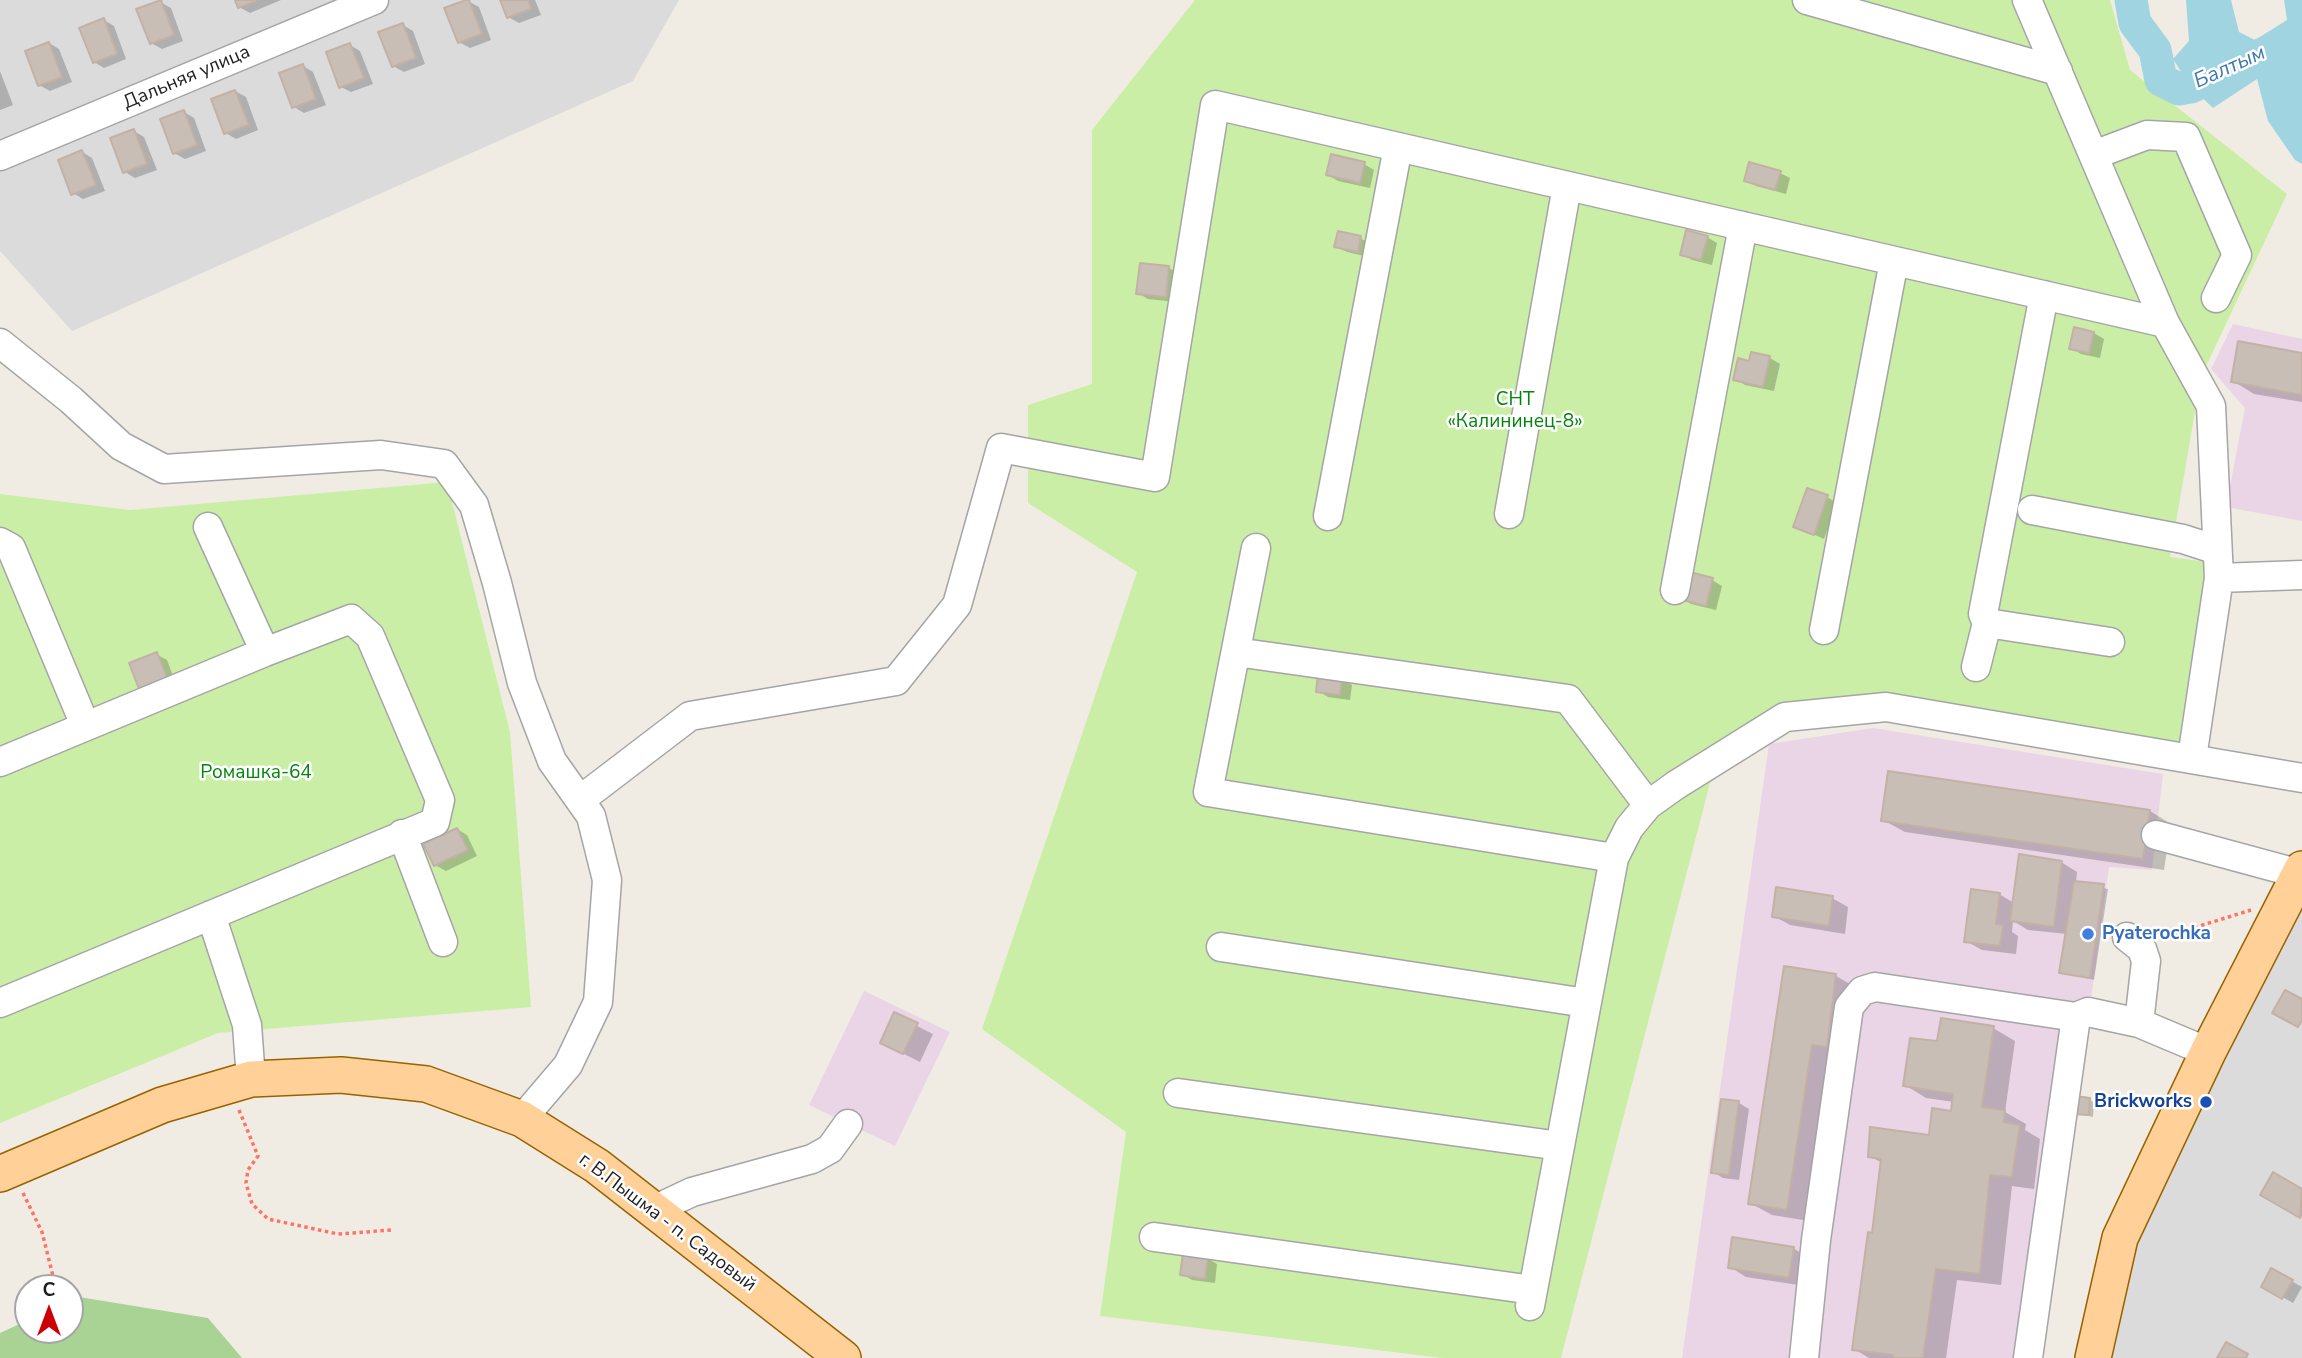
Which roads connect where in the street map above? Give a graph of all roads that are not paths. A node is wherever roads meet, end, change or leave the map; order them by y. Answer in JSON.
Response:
{"nodes":[{"id":1,"x":374,"y":0,"type":"edge"},
{"id":2,"x":1807,"y":0,"type":"edge"},
{"id":3,"x":2027,"y":0,"type":"edge"},
{"id":4,"x":313,"y":11,"type":"edge"},
{"id":5,"x":2058,"y":71,"type":"junction"},
{"id":6,"x":1398,"y":147,"type":"junction"},
{"id":7,"x":2094,"y":155,"type":"junction"},
{"id":8,"x":0,"y":156,"type":"edge"},
{"id":9,"x":1567,"y":186,"type":"junction"},
{"id":10,"x":1743,"y":226,"type":"junction"},
{"id":11,"x":1894,"y":261,"type":"junction"},
{"id":12,"x":2044,"y":295,"type":"junction"},
{"id":13,"x":2216,"y":298,"type":"dead end"},
{"id":14,"x":2165,"y":323,"type":"junction"},
{"id":15,"x":0,"y":343,"type":"edge"},
{"id":16,"x":2032,"y":510,"type":"dead end"},
{"id":17,"x":1509,"y":514,"type":"dead end"},
{"id":18,"x":1328,"y":516,"type":"dead end"},
{"id":19,"x":208,"y":527,"type":"dead end"},
{"id":20,"x":0,"y":542,"type":"edge"},
{"id":21,"x":1256,"y":548,"type":"dead end"},
{"id":22,"x":2217,"y":550,"type":"junction"},
{"id":23,"x":2302,"y":575,"type":"edge"},
{"id":24,"x":2219,"y":579,"type":"junction"},
{"id":25,"x":1675,"y":590,"type":"dead end"},
{"id":26,"x":1987,"y":623,"type":"junction"},
{"id":27,"x":1824,"y":630,"type":"dead end"},
{"id":28,"x":2110,"y":642,"type":"dead end"},
{"id":29,"x":265,"y":652,"type":"junction"},
{"id":30,"x":1236,"y":652,"type":"junction"},
{"id":31,"x":1976,"y":667,"type":"dead end"},
{"id":32,"x":85,"y":726,"type":"junction"},
{"id":33,"x":2192,"y":758,"type":"junction"},
{"id":34,"x":0,"y":762,"type":"edge"},
{"id":35,"x":2302,"y":778,"type":"edge"},
{"id":36,"x":580,"y":800,"type":"junction"},
{"id":37,"x":1648,"y":805,"type":"junction"},
{"id":38,"x":402,"y":834,"type":"junction"},
{"id":39,"x":2156,"y":835,"type":"dead end"},
{"id":40,"x":1615,"y":858,"type":"junction"},
{"id":41,"x":2301,"y":872,"type":"edge"},
{"id":42,"x":211,"y":915,"type":"junction"},
{"id":43,"x":443,"y":942,"type":"dead end"},
{"id":44,"x":2132,"y":942,"type":"road end"},
{"id":45,"x":1221,"y":947,"type":"dead end"},
{"id":46,"x":0,"y":1003,"type":"edge"},
{"id":47,"x":1586,"y":1003,"type":"junction"},
{"id":48,"x":2076,"y":1017,"type":"junction"},
{"id":49,"x":2139,"y":1023,"type":"junction"},
{"id":50,"x":2208,"y":1052,"type":"junction"},
{"id":51,"x":240,"y":1082,"type":"junction"},
{"id":52,"x":1178,"y":1093,"type":"dead end"},
{"id":53,"x":522,"y":1119,"type":"junction"},
{"id":54,"x":848,"y":1124,"type":"dead end"},
{"id":55,"x":1560,"y":1146,"type":"junction"},
{"id":56,"x":6,"y":1172,"type":"edge"},
{"id":57,"x":654,"y":1210,"type":"junction"},
{"id":58,"x":1154,"y":1237,"type":"dead end"},
{"id":59,"x":842,"y":1358,"type":"edge"},
{"id":60,"x":1804,"y":1358,"type":"edge"},
{"id":61,"x":2028,"y":1358,"type":"edge"},
{"id":62,"x":2093,"y":1358,"type":"edge"}],
"edges":[{"from":1,"to":4,"type":"street","name":"Дальняя улица"},
{"from":2,"to":5,"type":"street"},
{"from":3,"to":5,"type":"street"},
{"from":4,"to":8,"type":"street","name":"Дальняя улица"},
{"from":5,"to":7,"type":"street"},
{"from":6,"to":9,"type":"street"},
{"from":6,"to":18,"type":"street"},
{"from":6,"to":36,"type":"street"},
{"from":7,"to":13,"type":"street"},
{"from":7,"to":14,"type":"street"},
{"from":9,"to":10,"type":"street"},
{"from":9,"to":17,"type":"street"},
{"from":10,"to":11,"type":"street"},
{"from":10,"to":25,"type":"street"},
{"from":11,"to":12,"type":"street"},
{"from":11,"to":27,"type":"street"},
{"from":12,"to":14,"type":"street"},
{"from":12,"to":26,"type":"street"},
{"from":14,"to":22,"type":"street"},
{"from":15,"to":36,"type":"street"},
{"from":16,"to":22,"type":"street"},
{"from":19,"to":29,"type":"street"},
{"from":20,"to":32,"type":"street"},
{"from":21,"to":30,"type":"street"},
{"from":22,"to":24,"type":"street"},
{"from":23,"to":24,"type":"street"},
{"from":24,"to":33,"type":"street"},
{"from":26,"to":28,"type":"street"},
{"from":26,"to":31,"type":"street"},
{"from":29,"to":32,"type":"street"},
{"from":29,"to":38,"type":"street"},
{"from":30,"to":37,"type":"street"},
{"from":30,"to":40,"type":"street"},
{"from":32,"to":34,"type":"street"},
{"from":33,"to":35,"type":"street"},
{"from":33,"to":37,"type":"street"},
{"from":36,"to":53,"type":"street"},
{"from":37,"to":40,"type":"street"},
{"from":38,"to":42,"type":"street"},
{"from":38,"to":43,"type":"street"},
{"from":39,"to":41,"type":"street"},
{"from":40,"to":47,"type":"street"},
{"from":41,"to":50,"type":"main road"},
{"from":42,"to":46,"type":"street"},
{"from":42,"to":51,"type":"street"},
{"from":44,"to":49,"type":"street"},
{"from":45,"to":47,"type":"street"},
{"from":47,"to":55,"type":"street"},
{"from":48,"to":49,"type":"street"},
{"from":48,"to":60,"type":"street"},
{"from":48,"to":61,"type":"street"},
{"from":49,"to":50,"type":"street"},
{"from":50,"to":62,"type":"main road"},
{"from":51,"to":53,"type":"main road","name":"г. В.Пышма - п. Садовый"},
{"from":51,"to":56,"type":"main road","name":"г. В.Пышма - п. Садовый"},
{"from":52,"to":55,"type":"street"},
{"from":53,"to":57,"type":"main road","name":"г. В.Пышма - п. Садовый"},
{"from":54,"to":57,"type":"street"},
{"from":55,"to":58,"type":"street"},
{"from":57,"to":59,"type":"main road","name":"г. В.Пышма - п. Садовый"}]}
